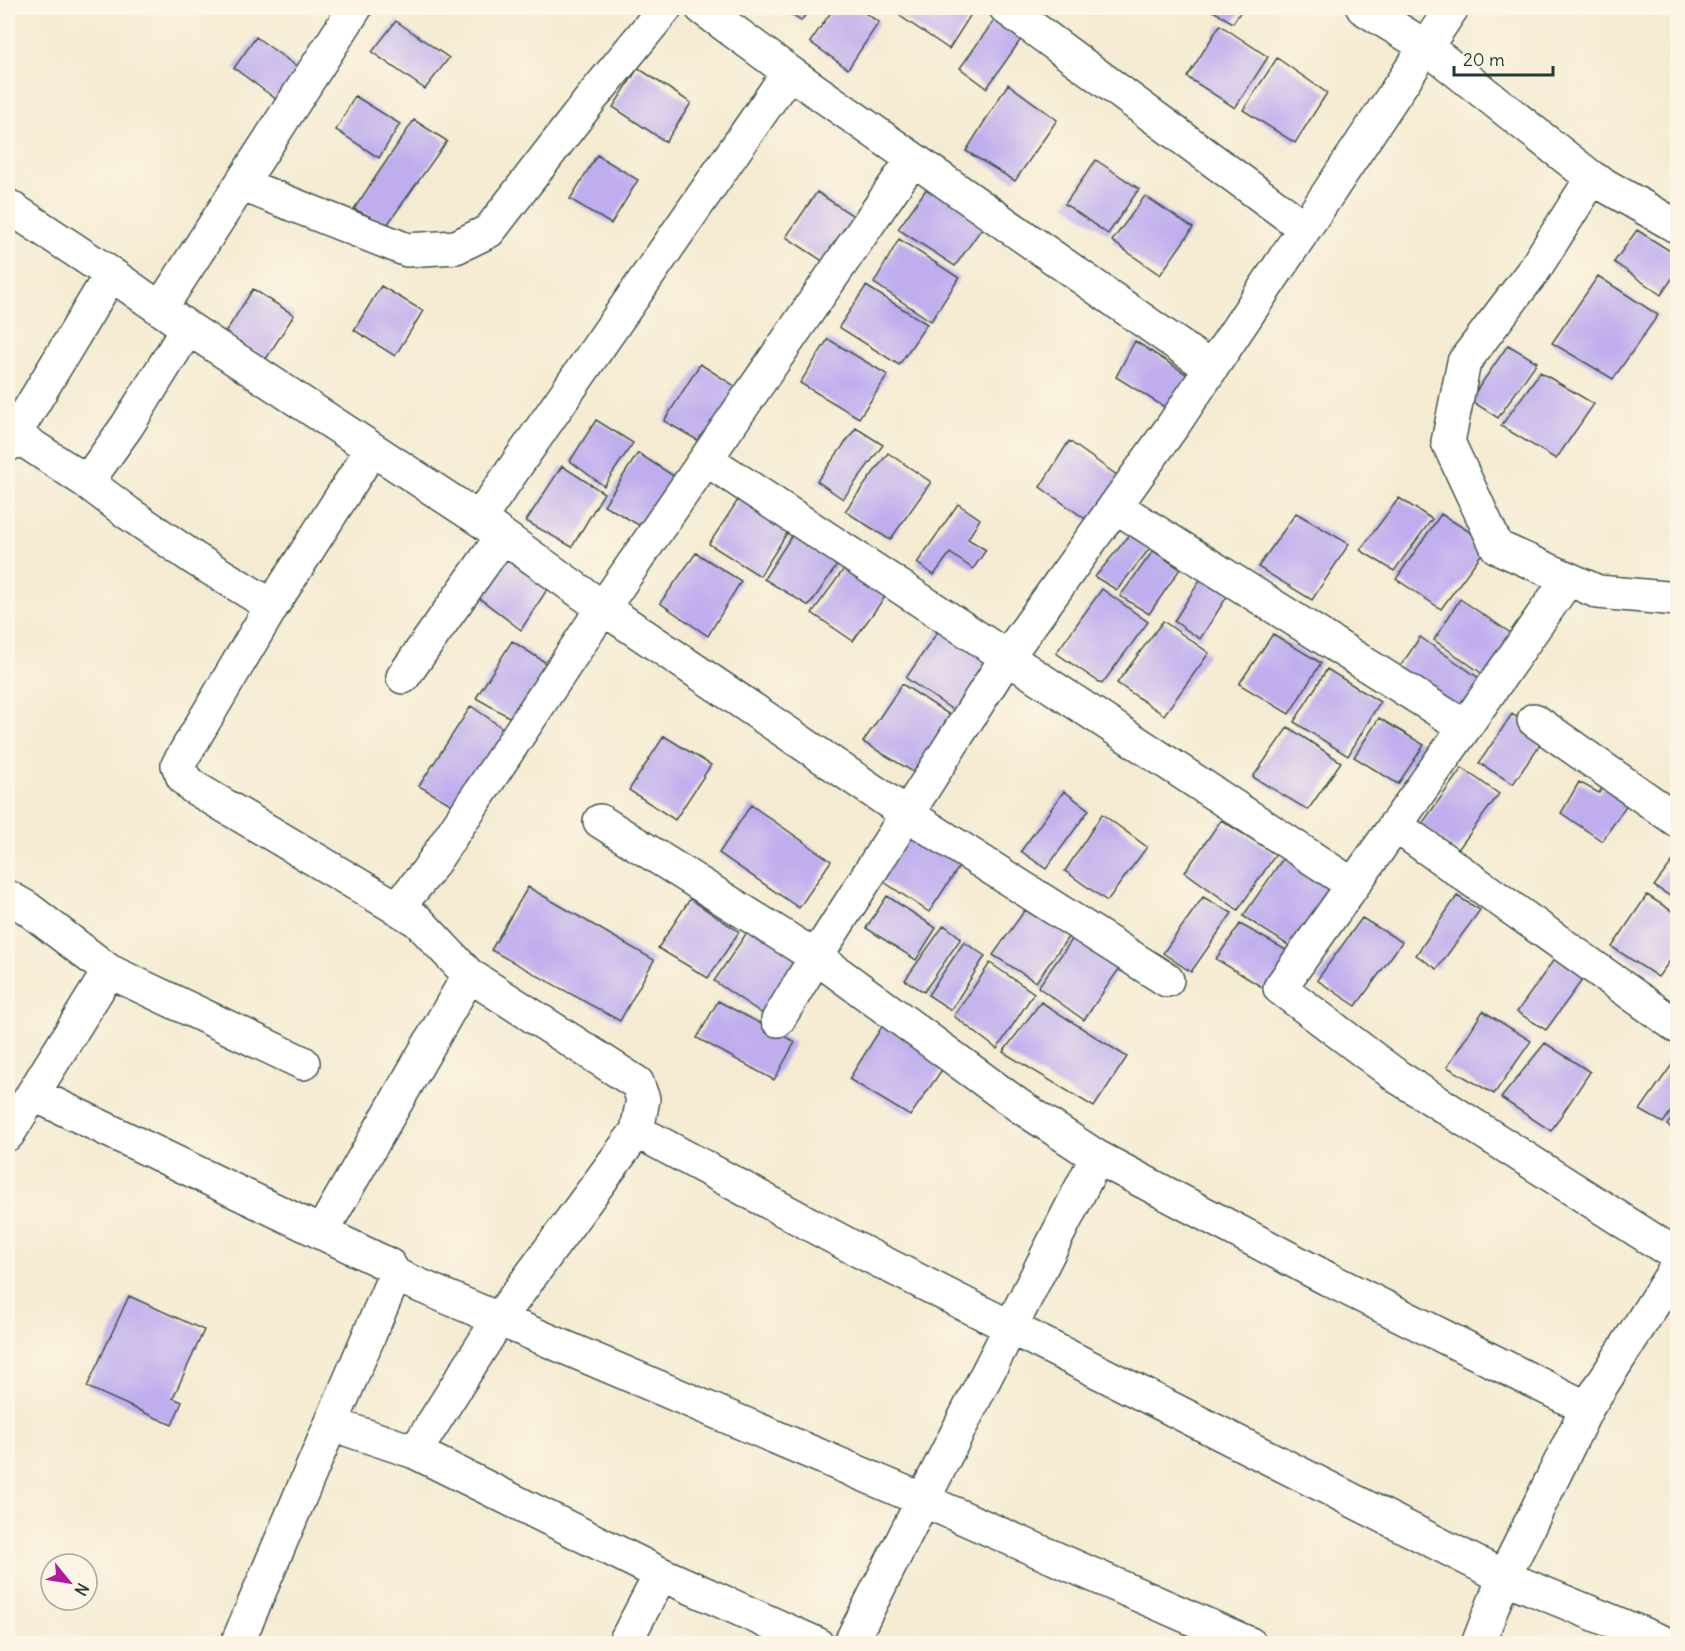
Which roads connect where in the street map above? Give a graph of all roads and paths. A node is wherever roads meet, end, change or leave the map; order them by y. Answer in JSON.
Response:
{"nodes":[{"id":1,"x":355,"y":8,"type":"edge"},
{"id":2,"x":665,"y":8,"type":"edge"},
{"id":3,"x":702,"y":8,"type":"edge"},
{"id":4,"x":1006,"y":8,"type":"edge"},
{"id":5,"x":1363,"y":8,"type":"edge"},
{"id":6,"x":1452,"y":8,"type":"edge"},
{"id":7,"x":1425,"y":46,"type":"junction"},
{"id":8,"x":789,"y":72,"type":"junction"},
{"id":9,"x":913,"y":159,"type":"junction"},
{"id":10,"x":1592,"y":178,"type":"junction"},
{"id":11,"x":241,"y":184,"type":"junction"},
{"id":12,"x":8,"y":207,"type":"edge"},
{"id":13,"x":1677,"y":227,"type":"edge"},
{"id":14,"x":1305,"y":228,"type":"junction"},
{"id":15,"x":111,"y":274,"type":"junction"},
{"id":16,"x":160,"y":309,"type":"junction"},
{"id":17,"x":188,"y":328,"type":"junction"},
{"id":18,"x":1211,"y":368,"type":"junction"},
{"id":19,"x":10,"y":436,"type":"edge"},
{"id":20,"x":372,"y":449,"type":"junction"},
{"id":21,"x":706,"y":459,"type":"junction"},
{"id":22,"x":87,"y":482,"type":"junction"},
{"id":23,"x":1115,"y":506,"type":"junction"},
{"id":24,"x":490,"y":528,"type":"junction"},
{"id":25,"x":1568,"y":579,"type":"junction"},
{"id":26,"x":1677,"y":599,"type":"edge"},
{"id":27,"x":272,"y":606,"type":"junction"},
{"id":28,"x":603,"y":608,"type":"junction"},
{"id":29,"x":1007,"y":657,"type":"junction"},
{"id":30,"x":403,"y":677,"type":"dead end"},
{"id":31,"x":1534,"y":720,"type":"dead end"},
{"id":32,"x":1465,"y":728,"type":"junction"},
{"id":33,"x":907,"y":814,"type":"junction"},
{"id":34,"x":600,"y":820,"type":"dead end"},
{"id":35,"x":1677,"y":821,"type":"edge"},
{"id":36,"x":1395,"y":825,"type":"junction"},
{"id":37,"x":1353,"y":885,"type":"junction"},
{"id":38,"x":8,"y":897,"type":"edge"},
{"id":39,"x":397,"y":908,"type":"junction"},
{"id":40,"x":816,"y":957,"type":"junction"},
{"id":41,"x":109,"y":971,"type":"junction"},
{"id":42,"x":468,"y":975,"type":"junction"},
{"id":43,"x":1167,"y":980,"type":"dead end"},
{"id":44,"x":778,"y":1020,"type":"dead end"},
{"id":45,"x":1677,"y":1027,"type":"edge"},
{"id":46,"x":303,"y":1063,"type":"dead end"},
{"id":47,"x":33,"y":1094,"type":"junction"},
{"id":48,"x":637,"y":1131,"type":"junction"},
{"id":49,"x":8,"y":1134,"type":"edge"},
{"id":50,"x":1097,"y":1157,"type":"junction"},
{"id":51,"x":321,"y":1233,"type":"junction"},
{"id":52,"x":1677,"y":1256,"type":"edge"},
{"id":53,"x":1677,"y":1265,"type":"edge"},
{"id":54,"x":395,"y":1275,"type":"junction"},
{"id":55,"x":498,"y":1319,"type":"junction"},
{"id":56,"x":1011,"y":1328,"type":"junction"},
{"id":57,"x":1587,"y":1408,"type":"junction"},
{"id":58,"x":331,"y":1424,"type":"junction"},
{"id":59,"x":415,"y":1452,"type":"junction"},
{"id":60,"x":923,"y":1500,"type":"junction"},
{"id":61,"x":661,"y":1574,"type":"junction"},
{"id":62,"x":1504,"y":1577,"type":"junction"},
{"id":63,"x":237,"y":1644,"type":"edge"},
{"id":64,"x":624,"y":1644,"type":"edge"},
{"id":65,"x":817,"y":1644,"type":"edge"},
{"id":66,"x":850,"y":1644,"type":"edge"},
{"id":67,"x":1250,"y":1644,"type":"edge"},
{"id":68,"x":1478,"y":1644,"type":"edge"},
{"id":69,"x":1667,"y":1644,"type":"edge"}],
"edges":[{"from":1,"to":11,"type":"street"},
{"from":2,"to":11,"type":"street"},
{"from":3,"to":8,"type":"street"},
{"from":4,"to":14,"type":"street"},
{"from":5,"to":7,"type":"street"},
{"from":6,"to":7,"type":"street"},
{"from":7,"to":10,"type":"street"},
{"from":7,"to":14,"type":"street"},
{"from":8,"to":9,"type":"street"},
{"from":8,"to":24,"type":"street"},
{"from":9,"to":18,"type":"street"},
{"from":9,"to":21,"type":"street"},
{"from":10,"to":13,"type":"street"},
{"from":10,"to":25,"type":"street"},
{"from":11,"to":16,"type":"street"},
{"from":12,"to":15,"type":"street"},
{"from":14,"to":18,"type":"street"},
{"from":15,"to":16,"type":"street"},
{"from":15,"to":19,"type":"street"},
{"from":16,"to":17,"type":"street"},
{"from":17,"to":20,"type":"street"},
{"from":17,"to":22,"type":"street"},
{"from":18,"to":23,"type":"street"},
{"from":19,"to":22,"type":"street"},
{"from":20,"to":24,"type":"street"},
{"from":20,"to":27,"type":"street"},
{"from":21,"to":28,"type":"street"},
{"from":21,"to":29,"type":"street"},
{"from":22,"to":27,"type":"street"},
{"from":23,"to":29,"type":"street"},
{"from":23,"to":32,"type":"street"},
{"from":24,"to":28,"type":"street"},
{"from":24,"to":30,"type":"street"},
{"from":25,"to":26,"type":"street"},
{"from":25,"to":32,"type":"street"},
{"from":27,"to":39,"type":"street"},
{"from":28,"to":33,"type":"street"},
{"from":28,"to":39,"type":"street"},
{"from":29,"to":33,"type":"street"},
{"from":29,"to":37,"type":"street"},
{"from":31,"to":35,"type":"street"},
{"from":32,"to":36,"type":"street"},
{"from":33,"to":40,"type":"street"},
{"from":33,"to":43,"type":"street"},
{"from":34,"to":40,"type":"street"},
{"from":36,"to":37,"type":"street"},
{"from":36,"to":45,"type":"street"},
{"from":37,"to":52,"type":"street"},
{"from":38,"to":41,"type":"street"},
{"from":39,"to":42,"type":"street"},
{"from":40,"to":44,"type":"street"},
{"from":40,"to":50,"type":"street"},
{"from":41,"to":46,"type":"street"},
{"from":41,"to":47,"type":"street"},
{"from":42,"to":48,"type":"street"},
{"from":42,"to":51,"type":"street"},
{"from":47,"to":49,"type":"street"},
{"from":47,"to":51,"type":"street"},
{"from":48,"to":55,"type":"street"},
{"from":48,"to":56,"type":"street"},
{"from":50,"to":56,"type":"street"},
{"from":50,"to":57,"type":"street"},
{"from":51,"to":54,"type":"street"},
{"from":53,"to":57,"type":"street"},
{"from":54,"to":55,"type":"street"},
{"from":54,"to":58,"type":"street"},
{"from":55,"to":59,"type":"street"},
{"from":55,"to":60,"type":"street"},
{"from":56,"to":60,"type":"street"},
{"from":56,"to":62,"type":"street"},
{"from":57,"to":62,"type":"street"},
{"from":58,"to":59,"type":"street"},
{"from":58,"to":63,"type":"street"},
{"from":59,"to":61,"type":"street"},
{"from":60,"to":66,"type":"street"},
{"from":60,"to":67,"type":"street"},
{"from":61,"to":64,"type":"street"},
{"from":61,"to":65,"type":"street"},
{"from":62,"to":68,"type":"street"},
{"from":62,"to":69,"type":"street"}]}
